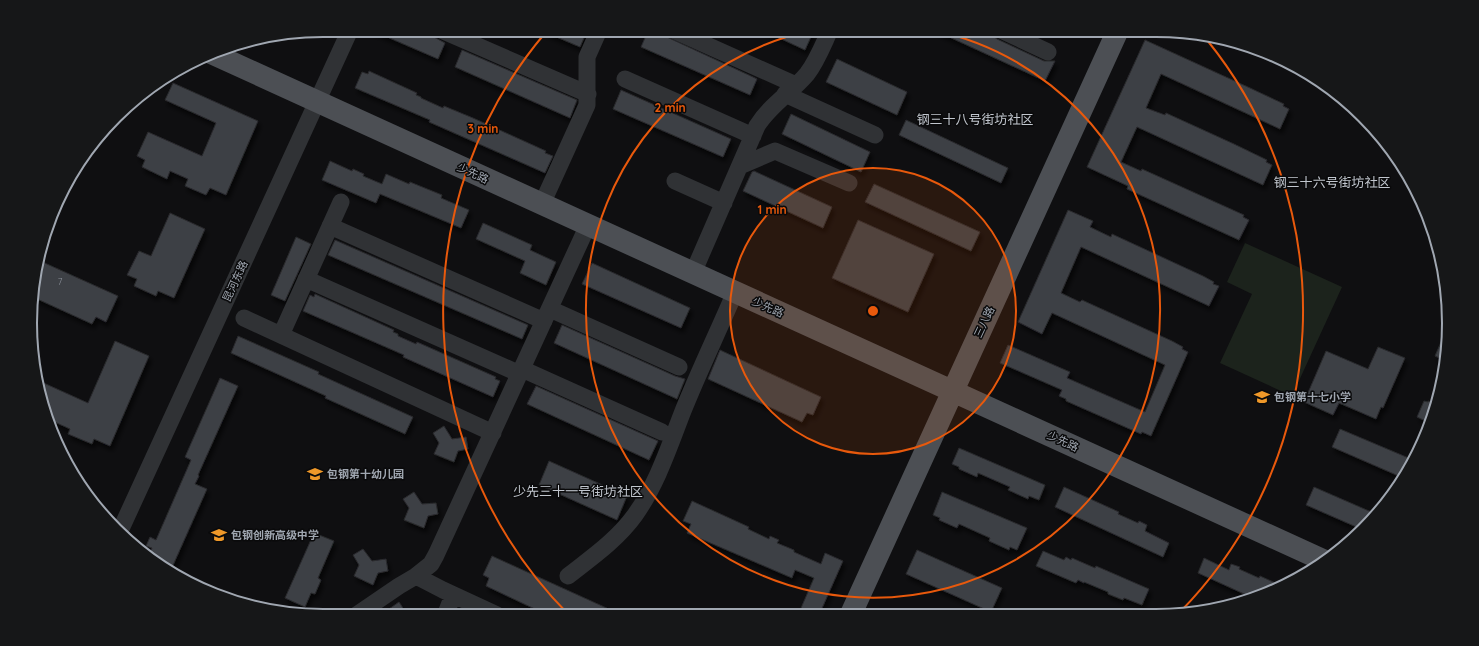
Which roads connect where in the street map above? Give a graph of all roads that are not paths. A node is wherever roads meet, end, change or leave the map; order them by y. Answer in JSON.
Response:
{"nodes":[{"id":1,"x":347,"y":37,"type":"edge"},
{"id":2,"x":457,"y":37,"type":"edge"},
{"id":3,"x":596,"y":37,"type":"edge"},
{"id":4,"x":687,"y":37,"type":"edge"},
{"id":5,"x":827,"y":37,"type":"edge"},
{"id":6,"x":1016,"y":37,"type":"edge"},
{"id":7,"x":1115,"y":37,"type":"edge"},
{"id":8,"x":1048,"y":52,"type":"dead end"},
{"id":9,"x":220,"y":57,"type":"edge"},
{"id":10,"x":625,"y":79,"type":"dead end"},
{"id":11,"x":791,"y":90,"type":"junction"},
{"id":12,"x":588,"y":94,"type":"junction"},
{"id":13,"x":317,"y":102,"type":"junction"},
{"id":14,"x":875,"y":135,"type":"dead end"},
{"id":15,"x":753,"y":136,"type":"junction"},
{"id":16,"x":740,"y":166,"type":"junction"},
{"id":17,"x":675,"y":181,"type":"dead end"},
{"id":18,"x":849,"y":184,"type":"dead end"},
{"id":19,"x":341,"y":202,"type":"dead end"},
{"id":20,"x":724,"y":203,"type":"junction"},
{"id":21,"x":542,"y":204,"type":"junction"},
{"id":22,"x":588,"y":225,"type":"junction"},
{"id":23,"x":330,"y":226,"type":"junction"},
{"id":24,"x":693,"y":273,"type":"junction"},
{"id":25,"x":306,"y":279,"type":"junction"},
{"id":26,"x":735,"y":292,"type":"junction"},
{"id":27,"x":547,"y":315,"type":"junction"},
{"id":28,"x":244,"y":318,"type":"dead end"},
{"id":29,"x":282,"y":336,"type":"junction"},
{"id":30,"x":679,"y":367,"type":"dead end"},
{"id":31,"x":521,"y":372,"type":"junction"},
{"id":32,"x":953,"y":391,"type":"junction"},
{"id":33,"x":662,"y":432,"type":"dead end"},
{"id":34,"x":493,"y":433,"type":"junction"},
{"id":35,"x":122,"y":526,"type":"edge"},
{"id":36,"x":1319,"y":558,"type":"edge"},
{"id":37,"x":416,"y":576,"type":"junction"},
{"id":38,"x":568,"y":576,"type":"dead end"},
{"id":39,"x":454,"y":595,"type":"junction"},
{"id":40,"x":364,"y":609,"type":"edge"},
{"id":41,"x":447,"y":609,"type":"edge"},
{"id":42,"x":483,"y":609,"type":"edge"},
{"id":43,"x":853,"y":609,"type":"edge"}],
"edges":[{"from":1,"to":13,"type":"street","name":"昆河东路"},
{"from":2,"to":12,"type":"street"},
{"from":3,"to":12,"type":"street"},
{"from":4,"to":11,"type":"street"},
{"from":5,"to":11,"type":"street"},
{"from":6,"to":8,"type":"street"},
{"from":7,"to":32,"type":"main road","name":"三八路"},
{"from":9,"to":13,"type":"main road","name":"少先路"},
{"from":10,"to":15,"type":"street"},
{"from":11,"to":14,"type":"street"},
{"from":11,"to":15,"type":"street"},
{"from":12,"to":21,"type":"street"},
{"from":13,"to":21,"type":"main road","name":"少先路"},
{"from":13,"to":35,"type":"street","name":"昆河东路"},
{"from":15,"to":16,"type":"street"},
{"from":16,"to":18,"type":"street"},
{"from":16,"to":20,"type":"street"},
{"from":17,"to":20,"type":"street"},
{"from":19,"to":23,"type":"street"},
{"from":20,"to":24,"type":"street"},
{"from":21,"to":22,"type":"main road","name":"少先路"},
{"from":22,"to":24,"type":"main road","name":"少先路"},
{"from":22,"to":27,"type":"street"},
{"from":23,"to":25,"type":"street"},
{"from":23,"to":27,"type":"street"},
{"from":24,"to":26,"type":"main road","name":"少先路"},
{"from":25,"to":29,"type":"street"},
{"from":25,"to":31,"type":"street"},
{"from":26,"to":32,"type":"main road","name":"少先路"},
{"from":26,"to":38,"type":"street"},
{"from":27,"to":30,"type":"street"},
{"from":27,"to":31,"type":"street"},
{"from":28,"to":29,"type":"street"},
{"from":29,"to":34,"type":"street"},
{"from":31,"to":33,"type":"street"},
{"from":31,"to":34,"type":"street"},
{"from":32,"to":36,"type":"main road","name":"少先路"},
{"from":32,"to":43,"type":"main road","name":"三八路"},
{"from":34,"to":37,"type":"street"},
{"from":37,"to":39,"type":"street"},
{"from":37,"to":40,"type":"street"},
{"from":39,"to":41,"type":"street"},
{"from":39,"to":42,"type":"street"}]}
